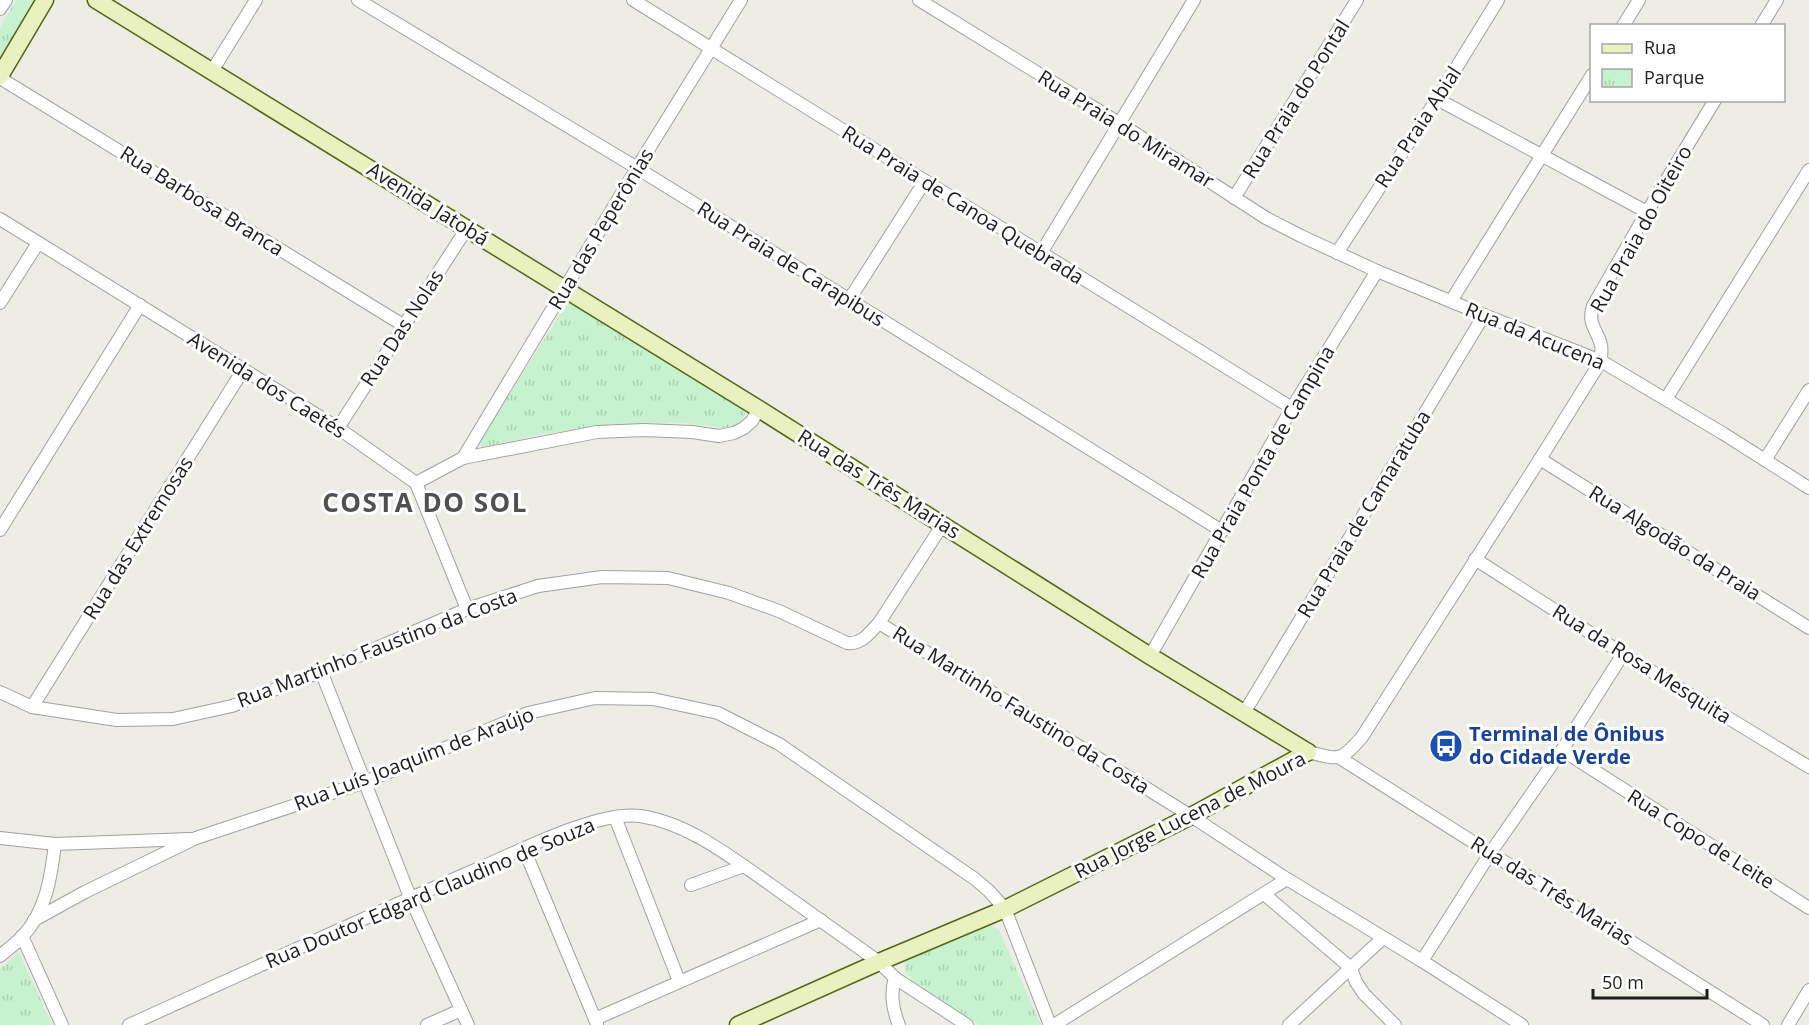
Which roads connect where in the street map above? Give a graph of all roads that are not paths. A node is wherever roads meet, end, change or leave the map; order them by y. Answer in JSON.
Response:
{"nodes":[{"id":1,"x":6,"y":0,"type":"edge"},
{"id":2,"x":45,"y":0,"type":"edge"},
{"id":3,"x":96,"y":0,"type":"edge"},
{"id":4,"x":256,"y":0,"type":"edge"},
{"id":5,"x":358,"y":0,"type":"edge"},
{"id":6,"x":633,"y":0,"type":"edge"},
{"id":7,"x":741,"y":0,"type":"edge"},
{"id":8,"x":919,"y":0,"type":"edge"},
{"id":9,"x":1194,"y":0,"type":"edge"},
{"id":10,"x":1357,"y":0,"type":"edge"},
{"id":11,"x":1498,"y":0,"type":"edge"},
{"id":12,"x":1639,"y":0,"type":"edge"},
{"id":13,"x":1777,"y":0,"type":"edge"},
{"id":14,"x":0,"y":9,"type":"edge"},
{"id":15,"x":1624,"y":24,"type":"edge"},
{"id":16,"x":1762,"y":24,"type":"edge"},
{"id":17,"x":711,"y":49,"type":"junction"},
{"id":18,"x":212,"y":71,"type":"junction"},
{"id":19,"x":0,"y":77,"type":"edge"},
{"id":20,"x":1590,"y":78,"type":"edge"},
{"id":21,"x":1437,"y":99,"type":"junction"},
{"id":22,"x":1714,"y":102,"type":"edge"},
{"id":23,"x":1119,"y":123,"type":"junction"},
{"id":24,"x":1542,"y":154,"type":"junction"},
{"id":25,"x":637,"y":168,"type":"junction"},
{"id":26,"x":1809,"y":171,"type":"edge"},
{"id":27,"x":925,"y":181,"type":"junction"},
{"id":28,"x":1234,"y":198,"type":"junction"},
{"id":29,"x":1647,"y":212,"type":"junction"},
{"id":30,"x":0,"y":219,"type":"edge"},
{"id":31,"x":467,"y":228,"type":"junction"},
{"id":32,"x":38,"y":243,"type":"junction"},
{"id":33,"x":1041,"y":253,"type":"junction"},
{"id":34,"x":1337,"y":253,"type":"junction"},
{"id":35,"x":1377,"y":271,"type":"junction"},
{"id":36,"x":564,"y":290,"type":"junction"},
{"id":37,"x":849,"y":300,"type":"junction"},
{"id":38,"x":1451,"y":301,"type":"junction"},
{"id":39,"x":0,"y":303,"type":"edge"},
{"id":40,"x":140,"y":305,"type":"junction"},
{"id":41,"x":1484,"y":315,"type":"junction"},
{"id":42,"x":404,"y":325,"type":"junction"},
{"id":43,"x":1601,"y":361,"type":"junction"},
{"id":44,"x":243,"y":370,"type":"junction"},
{"id":45,"x":1809,"y":390,"type":"edge"},
{"id":46,"x":1666,"y":399,"type":"junction"},
{"id":47,"x":1292,"y":408,"type":"junction"},
{"id":48,"x":759,"y":409,"type":"junction"},
{"id":49,"x":338,"y":428,"type":"junction"},
{"id":50,"x":463,"y":458,"type":"junction"},
{"id":51,"x":1540,"y":459,"type":"junction"},
{"id":52,"x":1765,"y":460,"type":"junction"},
{"id":53,"x":416,"y":483,"type":"junction"},
{"id":54,"x":1809,"y":488,"type":"edge"},
{"id":55,"x":943,"y":524,"type":"junction"},
{"id":56,"x":0,"y":530,"type":"edge"},
{"id":57,"x":1222,"y":531,"type":"junction"},
{"id":58,"x":1476,"y":559,"type":"junction"},
{"id":59,"x":467,"y":609,"type":"junction"},
{"id":60,"x":879,"y":623,"type":"junction"},
{"id":61,"x":1809,"y":628,"type":"edge"},
{"id":62,"x":1623,"y":654,"type":"junction"},
{"id":63,"x":1150,"y":656,"type":"junction"},
{"id":64,"x":321,"y":671,"type":"junction"},
{"id":65,"x":0,"y":692,"type":"edge"},
{"id":66,"x":32,"y":707,"type":"junction"},
{"id":67,"x":1244,"y":713,"type":"junction"},
{"id":68,"x":1562,"y":750,"type":"junction"},
{"id":69,"x":1308,"y":752,"type":"junction"},
{"id":70,"x":1340,"y":758,"type":"junction"},
{"id":71,"x":1809,"y":767,"type":"edge"},
{"id":72,"x":365,"y":782,"type":"junction"},
{"id":73,"x":1191,"y":816,"type":"junction"},
{"id":74,"x":615,"y":817,"type":"junction"},
{"id":75,"x":0,"y":838,"type":"edge"},
{"id":76,"x":196,"y":838,"type":"junction"},
{"id":77,"x":55,"y":844,"type":"junction"},
{"id":78,"x":524,"y":849,"type":"junction"},
{"id":79,"x":1491,"y":852,"type":"junction"},
{"id":80,"x":744,"y":866,"type":"junction"},
{"id":81,"x":1287,"y":879,"type":"junction"},
{"id":82,"x":691,"y":885,"type":"dead end"},
{"id":83,"x":1264,"y":894,"type":"junction"},
{"id":84,"x":410,"y":897,"type":"junction"},
{"id":85,"x":1809,"y":908,"type":"edge"},
{"id":86,"x":1005,"y":909,"type":"junction"},
{"id":87,"x":34,"y":920,"type":"junction"},
{"id":88,"x":821,"y":920,"type":"junction"},
{"id":89,"x":22,"y":936,"type":"junction"},
{"id":90,"x":1383,"y":938,"type":"junction"},
{"id":91,"x":0,"y":956,"type":"edge"},
{"id":92,"x":1422,"y":961,"type":"junction"},
{"id":93,"x":879,"y":962,"type":"junction"},
{"id":94,"x":1351,"y":968,"type":"junction"},
{"id":95,"x":895,"y":978,"type":"junction"},
{"id":96,"x":679,"y":981,"type":"junction"},
{"id":97,"x":1809,"y":990,"type":"edge"},
{"id":98,"x":461,"y":1010,"type":"junction"},
{"id":99,"x":596,"y":1022,"type":"edge"},
{"id":100,"x":1295,"y":1023,"type":"edge"},
{"id":101,"x":62,"y":1025,"type":"edge"},
{"id":102,"x":129,"y":1025,"type":"edge"},
{"id":103,"x":427,"y":1025,"type":"edge"},
{"id":104,"x":468,"y":1025,"type":"edge"},
{"id":105,"x":738,"y":1025,"type":"edge"},
{"id":106,"x":899,"y":1025,"type":"edge"},
{"id":107,"x":967,"y":1025,"type":"edge"},
{"id":108,"x":1052,"y":1025,"type":"edge"},
{"id":109,"x":1395,"y":1025,"type":"edge"},
{"id":110,"x":1522,"y":1025,"type":"edge"},
{"id":111,"x":1763,"y":1025,"type":"edge"},
{"id":112,"x":1788,"y":1025,"type":"edge"}],
"edges":[{"from":1,"to":14,"type":"street"},
{"from":2,"to":19,"type":"street"},
{"from":3,"to":18,"type":"street","name":"Avenida Jatobá"},
{"from":4,"to":18,"type":"street"},
{"from":5,"to":25,"type":"street","name":"Rua Praia de Carapibus"},
{"from":6,"to":17,"type":"street","name":"Rua Praia de Canoa Quebrada"},
{"from":7,"to":17,"type":"street","name":"Rua das Peperônias"},
{"from":8,"to":23,"type":"street","name":"Rua Praia do Miramar"},
{"from":9,"to":23,"type":"street"},
{"from":10,"to":28,"type":"street","name":"Rua Praia do Pontal"},
{"from":11,"to":21,"type":"street","name":"Rua Praia Abial"},
{"from":12,"to":15,"type":"street"},
{"from":13,"to":16,"type":"street"},
{"from":17,"to":25,"type":"street","name":"Rua das Peperônias"},
{"from":17,"to":27,"type":"street","name":"Rua Praia de Canoa Quebrada"},
{"from":18,"to":31,"type":"street","name":"Avenida Jatobá"},
{"from":19,"to":42,"type":"street","name":"Rua Barbosa Branca"},
{"from":20,"to":24,"type":"street"},
{"from":21,"to":24,"type":"street"},
{"from":21,"to":34,"type":"street","name":"Rua Praia Abial"},
{"from":22,"to":29,"type":"street","name":"Rua Praia do Oiteiro"},
{"from":23,"to":28,"type":"street","name":"Rua Praia do Miramar"},
{"from":23,"to":33,"type":"street"},
{"from":24,"to":29,"type":"street"},
{"from":24,"to":38,"type":"street"},
{"from":25,"to":36,"type":"street","name":"Rua das Peperônias"},
{"from":25,"to":37,"type":"street","name":"Rua Praia de Carapibus"},
{"from":26,"to":46,"type":"street"},
{"from":27,"to":33,"type":"street","name":"Rua Praia de Canoa Quebrada"},
{"from":27,"to":37,"type":"street"},
{"from":28,"to":34,"type":"street","name":"Rua Praia do Miramar"},
{"from":29,"to":43,"type":"street","name":"Rua Praia do Oiteiro"},
{"from":30,"to":32,"type":"street","name":"Avenida dos Caetés"},
{"from":31,"to":36,"type":"street","name":"Avenida Jatobá"},
{"from":31,"to":42,"type":"street","name":"Rua Das Nolas"},
{"from":32,"to":39,"type":"street"},
{"from":32,"to":40,"type":"street","name":"Avenida dos Caetés"},
{"from":33,"to":47,"type":"street","name":"Rua Praia de Canoa Quebrada"},
{"from":34,"to":35,"type":"street","name":"Rua da Acucena"},
{"from":35,"to":38,"type":"street","name":"Rua da Acucena"},
{"from":35,"to":47,"type":"street","name":"Rua Praia Ponta de Campina"},
{"from":36,"to":48,"type":"street","name":"Avenida Jatobá"},
{"from":36,"to":50,"type":"street","name":"Rua das Peperônias"},
{"from":37,"to":57,"type":"street","name":"Rua Praia de Carapibus"},
{"from":38,"to":41,"type":"street","name":"Rua da Acucena"},
{"from":40,"to":44,"type":"street","name":"Avenida dos Caetés"},
{"from":40,"to":56,"type":"street"},
{"from":41,"to":43,"type":"street","name":"Rua da Acucena"},
{"from":41,"to":67,"type":"street","name":"Rua Praia de Camaratuba"},
{"from":42,"to":49,"type":"street","name":"Rua Das Nolas"},
{"from":43,"to":46,"type":"street","name":"Rua da Acucena"},
{"from":43,"to":51,"type":"street"},
{"from":44,"to":49,"type":"street","name":"Avenida dos Caetés"},
{"from":44,"to":66,"type":"street","name":"Rua das Extremosas"},
{"from":45,"to":52,"type":"street"},
{"from":46,"to":52,"type":"street","name":"Rua da Acucena"},
{"from":47,"to":57,"type":"street","name":"Rua Praia Ponta de Campina"},
{"from":48,"to":50,"type":"street"},
{"from":48,"to":55,"type":"street","name":"Rua das Três Marias"},
{"from":49,"to":53,"type":"street","name":"Avenida dos Caetés"},
{"from":50,"to":53,"type":"street"},
{"from":51,"to":58,"type":"street"},
{"from":51,"to":61,"type":"street","name":"Rua Algodão da Praia"},
{"from":52,"to":54,"type":"street","name":"Rua da Acucena"},
{"from":53,"to":59,"type":"street"},
{"from":55,"to":60,"type":"street"},
{"from":55,"to":63,"type":"street","name":"Rua das Três Marias"},
{"from":57,"to":63,"type":"street","name":"Rua Praia Ponta de Campina"},
{"from":58,"to":62,"type":"street","name":"Rua da Rosa Mesquita"},
{"from":58,"to":70,"type":"street"},
{"from":59,"to":60,"type":"street","name":"Rua Martinho Faustino da Costa"},
{"from":59,"to":64,"type":"street","name":"Rua Martinho Faustino da Costa"},
{"from":60,"to":73,"type":"street","name":"Rua Martinho Faustino da Costa"},
{"from":62,"to":68,"type":"street"},
{"from":62,"to":71,"type":"street","name":"Rua da Rosa Mesquita"},
{"from":63,"to":67,"type":"street","name":"Rua das Três Marias"},
{"from":64,"to":66,"type":"street","name":"Rua Martinho Faustino da Costa"},
{"from":64,"to":72,"type":"street"},
{"from":65,"to":66,"type":"street","name":"Rua Martinho Faustino da Costa"},
{"from":67,"to":69,"type":"street","name":"Rua das Três Marias"},
{"from":68,"to":79,"type":"street"},
{"from":68,"to":85,"type":"street","name":"Rua Copo de Leite"},
{"from":69,"to":70,"type":"street","name":"Rua Jorge Lucena de Moura"},
{"from":69,"to":73,"type":"street","name":"Rua Jorge Lucena de Moura"},
{"from":70,"to":79,"type":"street","name":"Rua das Três Marias"},
{"from":72,"to":76,"type":"street","name":"Rua Luís Joaquim de Araújo"},
{"from":72,"to":84,"type":"street"},
{"from":72,"to":86,"type":"street","name":"Rua Luís Joaquim de Araújo"},
{"from":73,"to":81,"type":"street","name":"Rua Martinho Faustino da Costa"},
{"from":73,"to":86,"type":"street","name":"Rua Jorge Lucena de Moura"},
{"from":74,"to":78,"type":"street","name":"Rua Doutor Edgard Claudino de Souza"},
{"from":74,"to":80,"type":"street","name":"Rua Doutor Edgard Claudino de Souza"},
{"from":74,"to":96,"type":"street"},
{"from":75,"to":77,"type":"street"},
{"from":76,"to":77,"type":"street"},
{"from":76,"to":87,"type":"street","name":"Rua Luís Joaquim de Araújo"},
{"from":77,"to":87,"type":"street"},
{"from":78,"to":84,"type":"street","name":"Rua Doutor Edgard Claudino de Souza"},
{"from":78,"to":99,"type":"street"},
{"from":79,"to":92,"type":"street"},
{"from":79,"to":111,"type":"street","name":"Rua das Três Marias"},
{"from":80,"to":82,"type":"street"},
{"from":80,"to":88,"type":"street","name":"Rua Doutor Edgard Claudino de Souza"},
{"from":81,"to":83,"type":"street"},
{"from":81,"to":90,"type":"street","name":"Rua Martinho Faustino da Costa"},
{"from":83,"to":94,"type":"street"},
{"from":83,"to":108,"type":"street"},
{"from":84,"to":98,"type":"street"},
{"from":84,"to":102,"type":"street","name":"Rua Doutor Edgard Claudino de Souza"},
{"from":86,"to":93,"type":"street","name":"Rua Jorge Lucena de Moura"},
{"from":86,"to":108,"type":"street"},
{"from":87,"to":89,"type":"street"},
{"from":88,"to":93,"type":"street","name":"Rua Doutor Edgard Claudino de Souza"},
{"from":88,"to":96,"type":"street"},
{"from":89,"to":91,"type":"street"},
{"from":89,"to":101,"type":"street"},
{"from":90,"to":92,"type":"street","name":"Rua Martinho Faustino da Costa"},
{"from":90,"to":94,"type":"street"},
{"from":92,"to":110,"type":"street","name":"Rua Martinho Faustino da Costa"},
{"from":93,"to":95,"type":"street","name":"Rua Doutor Edgard Claudino de Souza"},
{"from":93,"to":105,"type":"street","name":"Rua Jorge Lucena de Moura"},
{"from":94,"to":100,"type":"street"},
{"from":94,"to":109,"type":"street"},
{"from":95,"to":106,"type":"street"},
{"from":95,"to":107,"type":"street","name":"Rua Doutor Edgard Claudino de Souza"},
{"from":96,"to":99,"type":"street"},
{"from":97,"to":112,"type":"street"},
{"from":98,"to":103,"type":"street"},
{"from":98,"to":104,"type":"street"}]}
